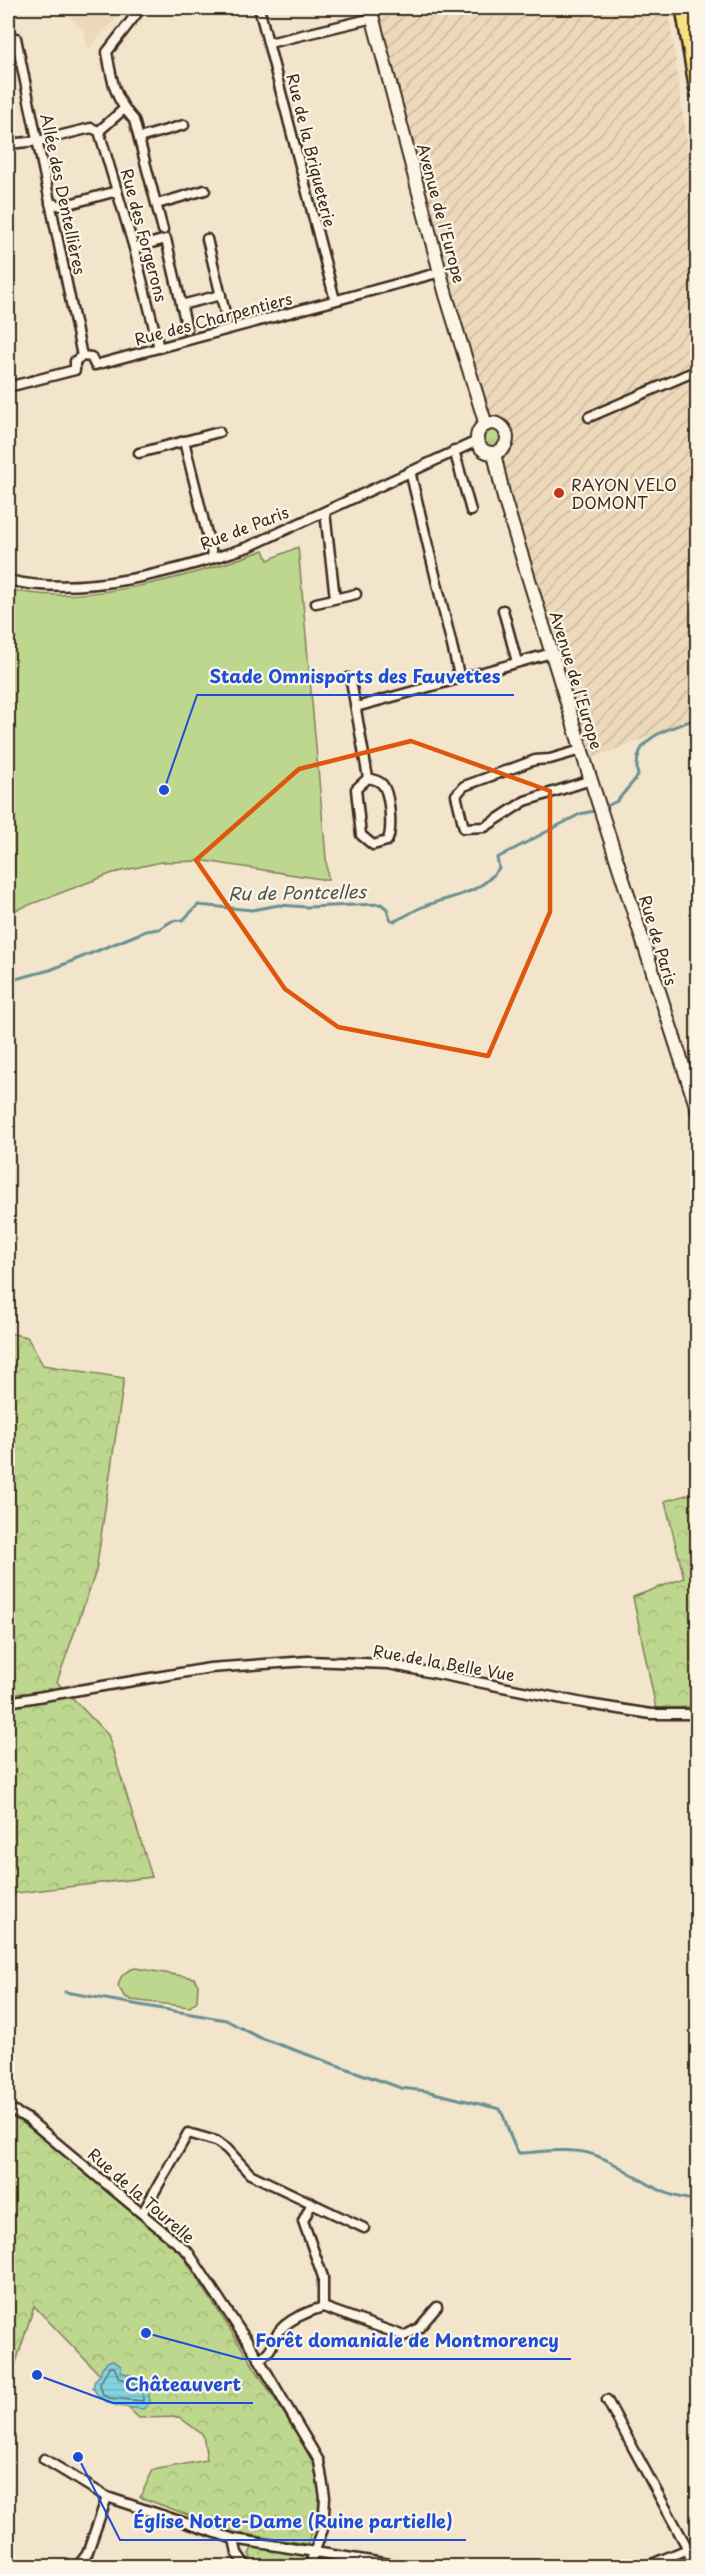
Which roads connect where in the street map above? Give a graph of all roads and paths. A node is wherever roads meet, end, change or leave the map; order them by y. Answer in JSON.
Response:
{"nodes":[{"id":1,"x":141,"y":8,"type":"edge"},
{"id":2,"x":259,"y":8,"type":"edge"},
{"id":3,"x":684,"y":8,"type":"edge"},
{"id":4,"x":696,"y":8,"type":"edge"},
{"id":5,"x":371,"y":13,"type":"edge"},
{"id":6,"x":698,"y":16,"type":"edge"},
{"id":7,"x":16,"y":38,"type":"dead end"},
{"id":8,"x":269,"y":43,"type":"junction"},
{"id":9,"x":698,"y":92,"type":"edge"},
{"id":10,"x":124,"y":109,"type":"junction"},
{"id":11,"x":184,"y":125,"type":"dead end"},
{"id":12,"x":99,"y":130,"type":"junction"},
{"id":13,"x":139,"y":138,"type":"junction"},
{"id":14,"x":38,"y":141,"type":"junction"},
{"id":15,"x":8,"y":144,"type":"edge"},
{"id":16,"x":205,"y":190,"type":"dead end"},
{"id":17,"x":117,"y":191,"type":"junction"},
{"id":18,"x":50,"y":203,"type":"junction"},
{"id":19,"x":157,"y":204,"type":"junction"},
{"id":20,"x":163,"y":230,"type":"dead end"},
{"id":21,"x":207,"y":239,"type":"dead end"},
{"id":22,"x":134,"y":248,"type":"junction"},
{"id":23,"x":441,"y":272,"type":"junction"},
{"id":24,"x":221,"y":295,"type":"junction"},
{"id":25,"x":335,"y":300,"type":"junction"},
{"id":26,"x":182,"y":305,"type":"junction"},
{"id":27,"x":227,"y":321,"type":"dead end"},
{"id":28,"x":188,"y":330,"type":"dead end"},
{"id":29,"x":159,"y":348,"type":"junction"},
{"id":30,"x":82,"y":356,"type":"junction"},
{"id":31,"x":698,"y":370,"type":"edge"},
{"id":32,"x":8,"y":387,"type":"edge"},
{"id":33,"x":589,"y":417,"type":"dead end"},
{"id":34,"x":486,"y":425,"type":"junction"},
{"id":35,"x":219,"y":432,"type":"dead end"},
{"id":36,"x":184,"y":441,"type":"junction"},
{"id":37,"x":477,"y":441,"type":"junction"},
{"id":38,"x":454,"y":450,"type":"junction"},
{"id":39,"x":139,"y":453,"type":"dead end"},
{"id":40,"x":494,"y":453,"type":"junction"},
{"id":41,"x":410,"y":471,"type":"junction"},
{"id":42,"x":471,"y":511,"type":"dead end"},
{"id":43,"x":325,"y":512,"type":"junction"},
{"id":44,"x":213,"y":558,"type":"junction"},
{"id":45,"x":8,"y":580,"type":"edge"},
{"id":46,"x":356,"y":594,"type":"dead end"},
{"id":47,"x":335,"y":598,"type":"junction"},
{"id":48,"x":316,"y":603,"type":"dead end"},
{"id":49,"x":502,"y":610,"type":"dead end"},
{"id":50,"x":552,"y":653,"type":"junction"},
{"id":51,"x":518,"y":662,"type":"junction"},
{"id":52,"x":348,"y":678,"type":"dead end"},
{"id":53,"x":460,"y":679,"type":"junction"},
{"id":54,"x":356,"y":707,"type":"junction"},
{"id":55,"x":581,"y":750,"type":"junction"},
{"id":56,"x":368,"y":778,"type":"junction"},
{"id":57,"x":591,"y":780,"type":"junction"},
{"id":58,"x":602,"y":812,"type":"joint"},
{"id":59,"x":698,"y":1112,"type":"edge"},
{"id":60,"x":8,"y":1702,"type":"edge"},
{"id":61,"x":698,"y":1714,"type":"edge"},
{"id":62,"x":8,"y":2108,"type":"edge"},
{"id":63,"x":312,"y":2203,"type":"junction"},
{"id":64,"x":143,"y":2212,"type":"junction"},
{"id":65,"x":364,"y":2228,"type":"dead end"},
{"id":66,"x":323,"y":2307,"type":"junction"},
{"id":67,"x":437,"y":2307,"type":"dead end"},
{"id":68,"x":259,"y":2359,"type":"junction"},
{"id":69,"x":607,"y":2400,"type":"dead end"},
{"id":70,"x":44,"y":2459,"type":"dead end"},
{"id":71,"x":107,"y":2497,"type":"junction"},
{"id":72,"x":234,"y":2539,"type":"junction"},
{"id":73,"x":693,"y":2549,"type":"edge"},
{"id":74,"x":315,"y":2552,"type":"junction"},
{"id":75,"x":78,"y":2566,"type":"edge"},
{"id":76,"x":246,"y":2566,"type":"edge"},
{"id":77,"x":312,"y":2566,"type":"edge"},
{"id":78,"x":402,"y":2566,"type":"edge"},
{"id":79,"x":647,"y":2566,"type":"edge"},
{"id":80,"x":692,"y":2566,"type":"edge"}],
"edges":[{"from":1,"to":10,"type":"street"},
{"from":2,"to":8,"type":"street","name":"Rue de la Briqueterie"},
{"from":3,"to":9,"type":"highway"},
{"from":4,"to":6,"type":"highway"},
{"from":5,"to":8,"type":"street"},
{"from":5,"to":23,"type":"street","name":"Avenue de l'Europe"},
{"from":7,"to":14,"type":"street","name":"Allée des Dentellières"},
{"from":8,"to":25,"type":"street","name":"Rue de la Briqueterie"},
{"from":10,"to":12,"type":"street"},
{"from":10,"to":13,"type":"street"},
{"from":11,"to":13,"type":"street"},
{"from":12,"to":14,"type":"street"},
{"from":12,"to":17,"type":"street","name":"Rue des Forgerons"},
{"from":13,"to":19,"type":"street"},
{"from":14,"to":15,"type":"street"},
{"from":14,"to":18,"type":"street","name":"Allée des Dentellières"},
{"from":16,"to":19,"type":"street"},
{"from":17,"to":18,"type":"street"},
{"from":17,"to":22,"type":"street","name":"Rue des Forgerons"},
{"from":18,"to":30,"type":"street","name":"Allée des Dentellières"},
{"from":19,"to":20,"type":"street"},
{"from":21,"to":24,"type":"street"},
{"from":22,"to":26,"type":"street"},
{"from":22,"to":29,"type":"street","name":"Rue des Forgerons"},
{"from":23,"to":25,"type":"street","name":"Rue des Charpentiers"},
{"from":23,"to":34,"type":"street","name":"Avenue de l'Europe"},
{"from":24,"to":26,"type":"street"},
{"from":24,"to":27,"type":"street"},
{"from":25,"to":29,"type":"street","name":"Rue des Charpentiers"},
{"from":26,"to":28,"type":"street"},
{"from":29,"to":30,"type":"street","name":"Rue des Charpentiers"},
{"from":30,"to":32,"type":"street"},
{"from":31,"to":33,"type":"street"},
{"from":34,"to":37,"type":"street"},
{"from":34,"to":40,"type":"street"},
{"from":35,"to":36,"type":"street"},
{"from":36,"to":39,"type":"street"},
{"from":36,"to":44,"type":"street"},
{"from":37,"to":38,"type":"street","name":"Rue de Paris"},
{"from":37,"to":40,"type":"street"},
{"from":38,"to":41,"type":"street","name":"Rue de Paris"},
{"from":38,"to":42,"type":"street"},
{"from":40,"to":50,"type":"street","name":"Avenue de l'Europe"},
{"from":41,"to":43,"type":"street","name":"Rue de Paris"},
{"from":41,"to":53,"type":"street"},
{"from":43,"to":44,"type":"street","name":"Rue de Paris"},
{"from":43,"to":47,"type":"street"},
{"from":44,"to":45,"type":"street","name":"Rue de Paris"},
{"from":46,"to":47,"type":"street"},
{"from":47,"to":48,"type":"street"},
{"from":49,"to":51,"type":"street"},
{"from":50,"to":51,"type":"street"},
{"from":50,"to":55,"type":"street","name":"Avenue de l'Europe"},
{"from":51,"to":53,"type":"street"},
{"from":52,"to":54,"type":"street"},
{"from":53,"to":54,"type":"street"},
{"from":54,"to":56,"type":"street"},
{"from":55,"to":57,"type":"street","name":"Avenue de l'Europe"},
{"from":55,"to":57,"type":"street"},
{"from":56,"to":56,"type":"street"},
{"from":57,"to":58,"type":"street","name":"Avenue de l'Europe"},
{"from":58,"to":59,"type":"street","name":"Rue de Paris"},
{"from":60,"to":61,"type":"street","name":"Rue de la Belle Vue"},
{"from":62,"to":64,"type":"street","name":"Rue de la Tourelle"},
{"from":63,"to":64,"type":"street"},
{"from":63,"to":65,"type":"street"},
{"from":63,"to":66,"type":"street"},
{"from":64,"to":68,"type":"street","name":"Rue de la Tourelle"},
{"from":66,"to":67,"type":"street"},
{"from":66,"to":68,"type":"street"},
{"from":68,"to":74,"type":"street","name":"Rue de la Tourelle"},
{"from":69,"to":73,"type":"street"},
{"from":70,"to":71,"type":"street"},
{"from":71,"to":72,"type":"street"},
{"from":71,"to":75,"type":"street"},
{"from":72,"to":74,"type":"street"},
{"from":72,"to":76,"type":"street"},
{"from":73,"to":79,"type":"street"},
{"from":73,"to":80,"type":"street"},
{"from":74,"to":77,"type":"street","name":"Rue de la Tourelle"},
{"from":74,"to":78,"type":"street"}]}
